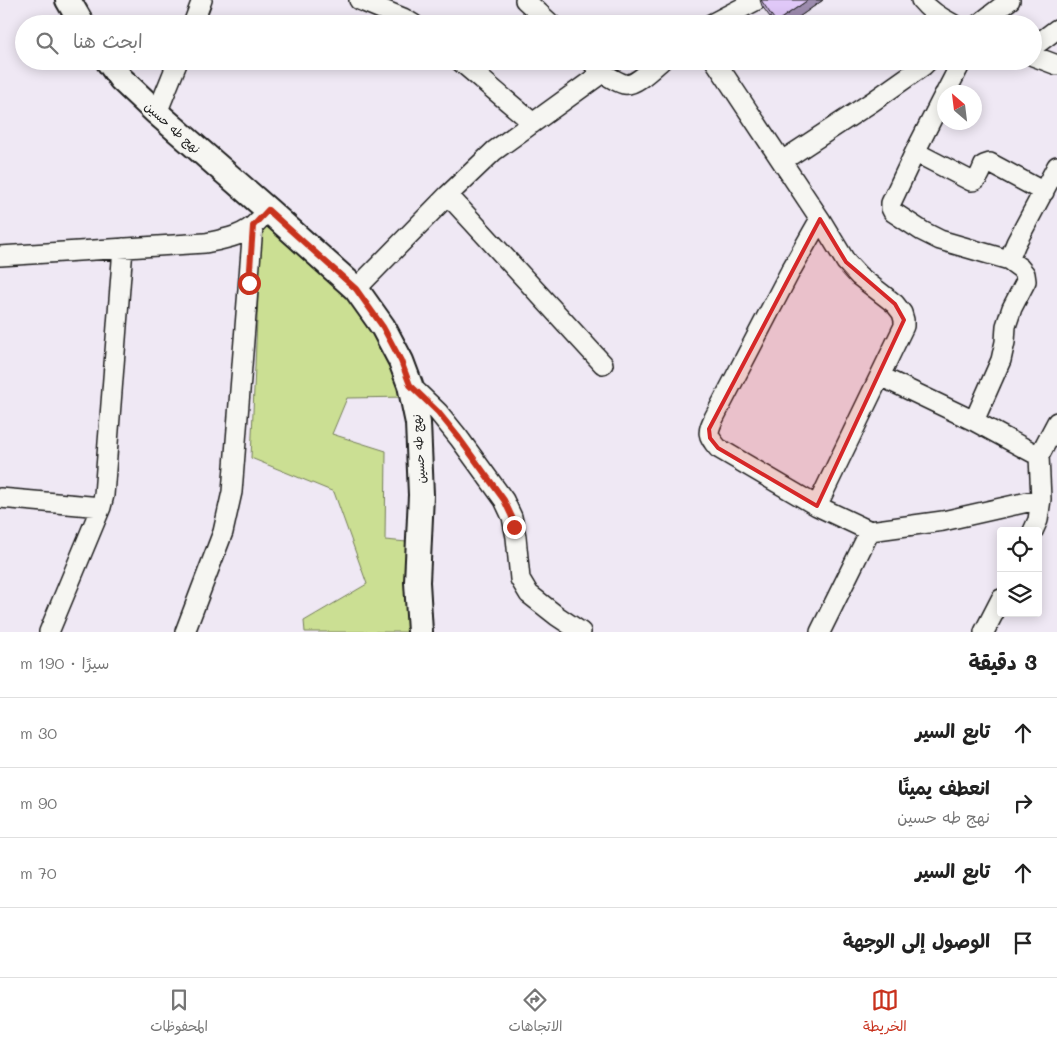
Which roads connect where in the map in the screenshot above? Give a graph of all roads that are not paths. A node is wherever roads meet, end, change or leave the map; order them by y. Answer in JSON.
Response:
{"nodes":[{"id":1,"x":68,"y":0,"type":"edge"},
{"id":2,"x":202,"y":0,"type":"edge"},
{"id":3,"x":358,"y":0,"type":"edge"},
{"id":4,"x":525,"y":0,"type":"edge"},
{"id":5,"x":758,"y":0,"type":"edge"},
{"id":6,"x":1010,"y":0,"type":"edge"},
{"id":7,"x":925,"y":1,"type":"edge"},
{"id":8,"x":732,"y":5,"type":"edge"},
{"id":9,"x":77,"y":15,"type":"edge"},
{"id":10,"x":196,"y":15,"type":"edge"},
{"id":11,"x":396,"y":15,"type":"edge"},
{"id":12,"x":541,"y":15,"type":"edge"},
{"id":13,"x":721,"y":15,"type":"edge"},
{"id":14,"x":939,"y":15,"type":"edge"},
{"id":15,"x":991,"y":15,"type":"edge"},
{"id":16,"x":1057,"y":29,"type":"edge"},
{"id":17,"x":1042,"y":40,"type":"edge"},
{"id":18,"x":1042,"y":59,"type":"edge"},
{"id":19,"x":1057,"y":65,"type":"edge"},
{"id":20,"x":115,"y":70,"type":"edge"},
{"id":21,"x":174,"y":70,"type":"edge"},
{"id":22,"x":471,"y":70,"type":"edge"},
{"id":23,"x":594,"y":70,"type":"edge"},
{"id":24,"x":602,"y":70,"type":"edge"},
{"id":25,"x":650,"y":70,"type":"edge"},
{"id":26,"x":722,"y":70,"type":"edge"},
{"id":27,"x":917,"y":70,"type":"edge"},
{"id":28,"x":957,"y":70,"type":"edge"},
{"id":29,"x":950,"y":85,"type":"edge"},
{"id":30,"x":937,"y":109,"type":"edge"},
{"id":31,"x":157,"y":114,"type":"junction"},
{"id":32,"x":533,"y":123,"type":"junction"},
{"id":33,"x":915,"y":152,"type":"junction"},
{"id":34,"x":782,"y":162,"type":"junction"},
{"id":35,"x":1057,"y":166,"type":"edge"},
{"id":36,"x":1044,"y":192,"type":"junction"},
{"id":37,"x":448,"y":195,"type":"junction"},
{"id":38,"x":261,"y":218,"type":"junction"},
{"id":39,"x":820,"y":219,"type":"junction"},
{"id":40,"x":123,"y":248,"type":"junction"},
{"id":41,"x":0,"y":256,"type":"edge"},
{"id":42,"x":1010,"y":260,"type":"junction"},
{"id":43,"x":356,"y":289,"type":"junction"},
{"id":44,"x":603,"y":364,"type":"dead end"},
{"id":45,"x":880,"y":376,"type":"junction"},
{"id":46,"x":410,"y":385,"type":"junction"},
{"id":47,"x":974,"y":421,"type":"junction"},
{"id":48,"x":1057,"y":422,"type":"edge"},
{"id":49,"x":1039,"y":456,"type":"junction"},
{"id":50,"x":0,"y":498,"type":"edge"},
{"id":51,"x":1041,"y":499,"type":"junction"},
{"id":52,"x":817,"y":506,"type":"junction"},
{"id":53,"x":102,"y":507,"type":"junction"},
{"id":54,"x":1035,"y":527,"type":"edge"},
{"id":55,"x":870,"y":531,"type":"junction"},
{"id":56,"x":997,"y":607,"type":"edge"},
{"id":57,"x":49,"y":632,"type":"edge"},
{"id":58,"x":185,"y":632,"type":"edge"},
{"id":59,"x":420,"y":632,"type":"edge"},
{"id":60,"x":581,"y":632,"type":"edge"},
{"id":61,"x":820,"y":632,"type":"edge"},
{"id":62,"x":984,"y":632,"type":"edge"}],
"edges":[{"from":1,"to":9,"type":"main road"},
{"from":2,"to":10,"type":"street"},
{"from":3,"to":11,"type":"street"},
{"from":4,"to":12,"type":"street"},
{"from":5,"to":8,"type":"street"},
{"from":6,"to":15,"type":"street"},
{"from":7,"to":14,"type":"street"},
{"from":8,"to":13,"type":"street"},
{"from":16,"to":17,"type":"street"},
{"from":18,"to":19,"type":"street"},
{"from":20,"to":31,"type":"main road","name":"نهج طه حسين"},
{"from":21,"to":31,"type":"street"},
{"from":22,"to":32,"type":"street"},
{"from":23,"to":32,"type":"street"},
{"from":24,"to":25,"type":"street"},
{"from":26,"to":34,"type":"street"},
{"from":27,"to":34,"type":"street"},
{"from":28,"to":29,"type":"street"},
{"from":30,"to":33,"type":"street"},
{"from":31,"to":38,"type":"main road","name":"نهج طه حسين"},
{"from":32,"to":37,"type":"street"},
{"from":33,"to":36,"type":"street"},
{"from":33,"to":42,"type":"street"},
{"from":34,"to":39,"type":"street"},
{"from":35,"to":36,"type":"street"},
{"from":36,"to":42,"type":"street"},
{"from":37,"to":43,"type":"street"},
{"from":37,"to":44,"type":"street"},
{"from":38,"to":40,"type":"street"},
{"from":38,"to":43,"type":"main road","name":"نهج طه حسين"},
{"from":38,"to":58,"type":"street"},
{"from":39,"to":45,"type":"street"},
{"from":39,"to":52,"type":"street"},
{"from":40,"to":41,"type":"street"},
{"from":40,"to":53,"type":"street"},
{"from":42,"to":47,"type":"street"},
{"from":43,"to":46,"type":"main road","name":"نهج طه حسين"},
{"from":45,"to":47,"type":"street"},
{"from":45,"to":52,"type":"street"},
{"from":46,"to":59,"type":"main road","name":"نهج طه حسين"},
{"from":46,"to":60,"type":"street"},
{"from":47,"to":49,"type":"street"},
{"from":48,"to":49,"type":"street"},
{"from":49,"to":51,"type":"street"},
{"from":50,"to":53,"type":"street"},
{"from":51,"to":54,"type":"street"},
{"from":51,"to":55,"type":"street"},
{"from":52,"to":55,"type":"street"},
{"from":53,"to":57,"type":"street"},
{"from":55,"to":61,"type":"street"},
{"from":56,"to":62,"type":"street"}]}
